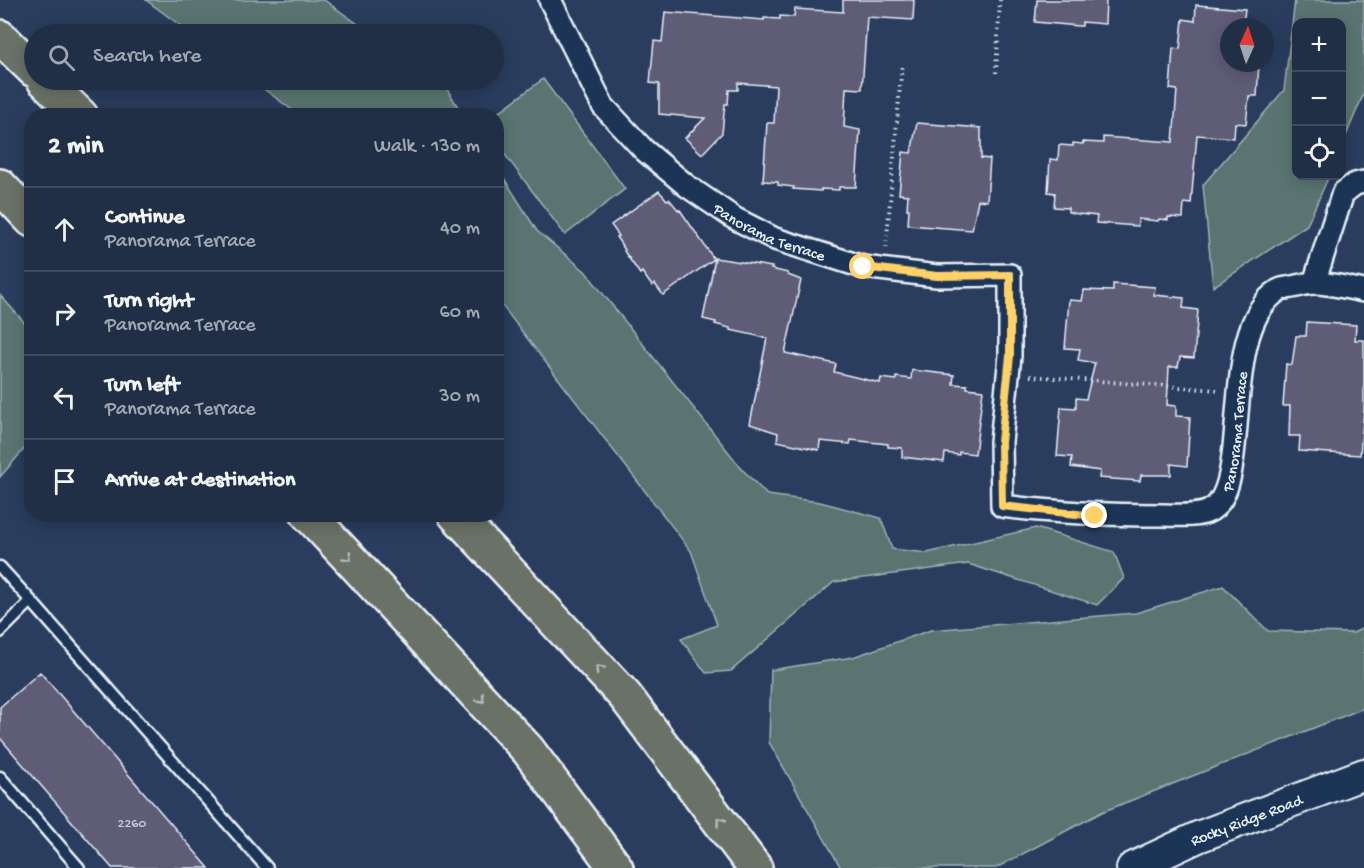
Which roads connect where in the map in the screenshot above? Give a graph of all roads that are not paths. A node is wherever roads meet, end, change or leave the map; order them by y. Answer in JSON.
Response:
{"nodes":[{"id":1,"x":550,"y":0,"type":"edge"},
{"id":2,"x":0,"y":37,"type":"edge"},
{"id":3,"x":24,"y":60,"type":"edge"},
{"id":4,"x":54,"y":90,"type":"edge"},
{"id":5,"x":73,"y":108,"type":"edge"},
{"id":6,"x":1364,"y":182,"type":"edge"},
{"id":7,"x":0,"y":186,"type":"edge"},
{"id":8,"x":24,"y":212,"type":"edge"},
{"id":9,"x":1314,"y":283,"type":"junction"},
{"id":10,"x":1364,"y":291,"type":"edge"},
{"id":11,"x":315,"y":522,"type":"edge"},
{"id":12,"x":462,"y":522,"type":"edge"},
{"id":13,"x":0,"y":567,"type":"edge"},
{"id":14,"x":31,"y":601,"type":"junction"},
{"id":15,"x":0,"y":632,"type":"edge"},
{"id":16,"x":1364,"y":774,"type":"edge"},
{"id":17,"x":0,"y":777,"type":"edge"},
{"id":18,"x":78,"y":868,"type":"edge"},
{"id":19,"x":267,"y":868,"type":"edge"},
{"id":20,"x":616,"y":868,"type":"edge"},
{"id":21,"x":755,"y":868,"type":"edge"},
{"id":22,"x":1132,"y":868,"type":"edge"}],
"edges":[{"from":1,"to":9,"type":"street","name":"Panorama Terrace"},
{"from":2,"to":3,"type":"highway"},
{"from":4,"to":5,"type":"highway"},
{"from":6,"to":9,"type":"street"},
{"from":7,"to":8,"type":"highway"},
{"from":9,"to":10,"type":"street","name":"Panorama Terrace"},
{"from":11,"to":20,"type":"highway","one_way":true},
{"from":21,"to":12,"type":"highway","one_way":true},
{"from":13,"to":14,"type":"lane"},
{"from":14,"to":15,"type":"lane"},
{"from":14,"to":19,"type":"lane"},
{"from":16,"to":22,"type":"main road","name":"Rocky Ridge Road"},
{"from":17,"to":18,"type":"lane"}]}
